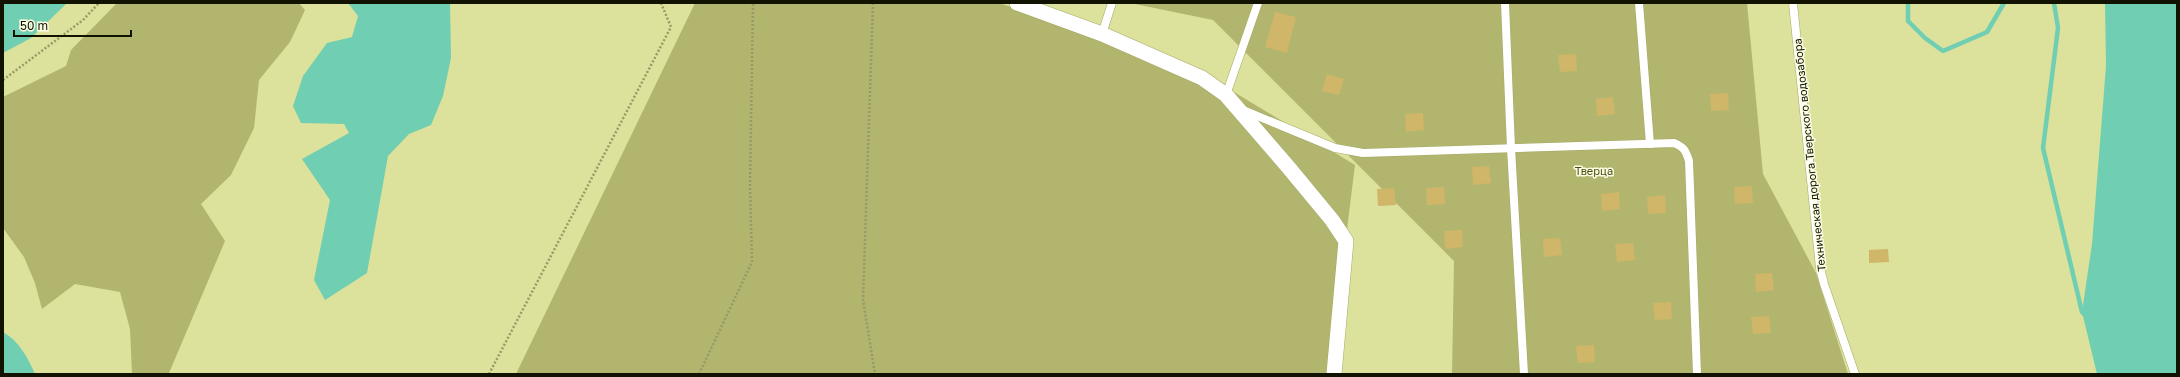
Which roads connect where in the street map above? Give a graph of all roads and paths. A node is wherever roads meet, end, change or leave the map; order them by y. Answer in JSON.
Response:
{"nodes":[{"id":1,"x":99,"y":3,"type":"edge"},
{"id":2,"x":661,"y":3,"type":"edge"},
{"id":3,"x":753,"y":3,"type":"edge"},
{"id":4,"x":873,"y":3,"type":"edge"},
{"id":5,"x":1017,"y":3,"type":"edge"},
{"id":6,"x":1112,"y":3,"type":"edge"},
{"id":7,"x":1258,"y":3,"type":"edge"},
{"id":8,"x":1505,"y":3,"type":"edge"},
{"id":9,"x":1639,"y":3,"type":"edge"},
{"id":10,"x":1793,"y":3,"type":"edge"},
{"id":11,"x":1102,"y":34,"type":"junction"},
{"id":12,"x":3,"y":80,"type":"edge"},
{"id":13,"x":1226,"y":95,"type":"junction"},
{"id":14,"x":1238,"y":108,"type":"junction"},
{"id":15,"x":1650,"y":144,"type":"junction"},
{"id":16,"x":1511,"y":148,"type":"junction"},
{"id":17,"x":489,"y":374,"type":"edge"},
{"id":18,"x":700,"y":374,"type":"edge"},
{"id":19,"x":875,"y":374,"type":"edge"},
{"id":20,"x":1334,"y":374,"type":"edge"},
{"id":21,"x":1524,"y":374,"type":"edge"},
{"id":22,"x":1697,"y":374,"type":"edge"},
{"id":23,"x":1855,"y":374,"type":"edge"}],
"edges":[{"from":1,"to":12,"type":"path"},
{"from":2,"to":17,"type":"path"},
{"from":3,"to":18,"type":"path"},
{"from":4,"to":19,"type":"path"},
{"from":5,"to":11,"type":"street"},
{"from":6,"to":11,"type":"lane"},
{"from":7,"to":13,"type":"lane"},
{"from":8,"to":16,"type":"lane"},
{"from":9,"to":15,"type":"lane"},
{"from":10,"to":23,"type":"lane","name":"Техническая дорога Тверского водозабора"},
{"from":11,"to":13,"type":"street"},
{"from":13,"to":14,"type":"street"},
{"from":14,"to":16,"type":"lane"},
{"from":14,"to":20,"type":"street"},
{"from":15,"to":16,"type":"lane"},
{"from":15,"to":22,"type":"lane"},
{"from":16,"to":21,"type":"lane"}]}
